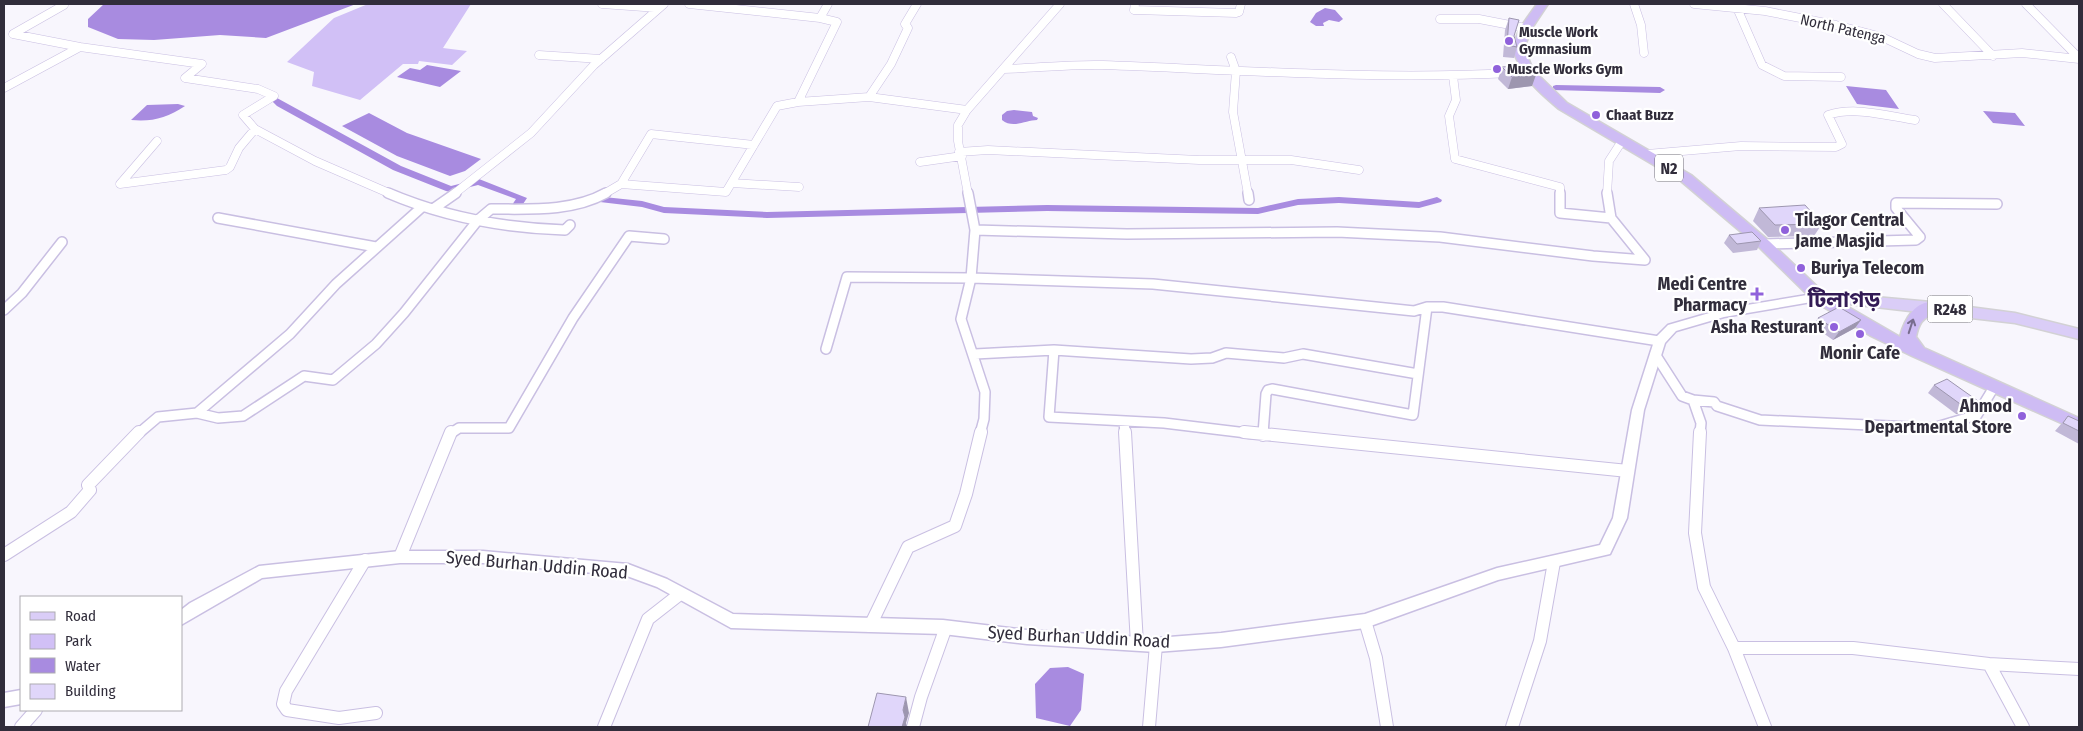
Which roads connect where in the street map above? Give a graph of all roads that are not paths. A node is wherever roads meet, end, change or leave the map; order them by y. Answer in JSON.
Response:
{"nodes":[{"id":1,"x":62,"y":4,"type":"edge"},
{"id":2,"x":602,"y":4,"type":"edge"},
{"id":3,"x":689,"y":4,"type":"edge"},
{"id":4,"x":828,"y":4,"type":"edge"},
{"id":5,"x":917,"y":4,"type":"edge"},
{"id":6,"x":1060,"y":4,"type":"edge"},
{"id":7,"x":1135,"y":4,"type":"edge"},
{"id":8,"x":1241,"y":4,"type":"edge"},
{"id":9,"x":1542,"y":4,"type":"edge"},
{"id":10,"x":1634,"y":4,"type":"edge"},
{"id":11,"x":1694,"y":4,"type":"edge"},
{"id":12,"x":1943,"y":4,"type":"edge"},
{"id":13,"x":2026,"y":4,"type":"edge"},
{"id":14,"x":661,"y":6,"type":"edge"},
{"id":15,"x":1737,"y":8,"type":"junction"},
{"id":16,"x":820,"y":18,"type":"junction"},
{"id":17,"x":1440,"y":19,"type":"dead end"},
{"id":18,"x":1526,"y":28,"type":"junction"},
{"id":19,"x":80,"y":47,"type":"junction"},
{"id":20,"x":1644,"y":53,"type":"dead end"},
{"id":21,"x":539,"y":56,"type":"dead end"},
{"id":22,"x":1993,"y":56,"type":"junction"},
{"id":23,"x":1231,"y":57,"type":"dead end"},
{"id":24,"x":2079,"y":58,"type":"edge"},
{"id":25,"x":601,"y":59,"type":"junction"},
{"id":26,"x":1004,"y":69,"type":"junction"},
{"id":27,"x":1236,"y":71,"type":"junction"},
{"id":28,"x":1528,"y":71,"type":"junction"},
{"id":29,"x":1453,"y":76,"type":"junction"},
{"id":30,"x":1842,"y":77,"type":"dead end"},
{"id":31,"x":4,"y":88,"type":"edge"},
{"id":32,"x":869,"y":97,"type":"junction"},
{"id":33,"x":798,"y":102,"type":"junction"},
{"id":34,"x":967,"y":110,"type":"junction"},
{"id":35,"x":1915,"y":120,"type":"dead end"},
{"id":36,"x":255,"y":130,"type":"junction"},
{"id":37,"x":1622,"y":141,"type":"junction"},
{"id":38,"x":157,"y":142,"type":"dead end"},
{"id":39,"x":754,"y":145,"type":"junction"},
{"id":40,"x":961,"y":154,"type":"junction"},
{"id":41,"x":1647,"y":154,"type":"junction"},
{"id":42,"x":1241,"y":160,"type":"junction"},
{"id":43,"x":920,"y":162,"type":"dead end"},
{"id":44,"x":1360,"y":170,"type":"dead end"},
{"id":45,"x":732,"y":183,"type":"junction"},
{"id":46,"x":621,"y":184,"type":"junction"},
{"id":47,"x":799,"y":187,"type":"dead end"},
{"id":48,"x":1249,"y":200,"type":"dead end"},
{"id":49,"x":1997,"y":204,"type":"dead end"},
{"id":50,"x":422,"y":207,"type":"junction"},
{"id":51,"x":433,"y":209,"type":"junction"},
{"id":52,"x":218,"y":218,"type":"dead end"},
{"id":53,"x":1611,"y":218,"type":"junction"},
{"id":54,"x":478,"y":220,"type":"junction"},
{"id":55,"x":570,"y":225,"type":"dead end"},
{"id":56,"x":975,"y":230,"type":"junction"},
{"id":57,"x":664,"y":239,"type":"dead end"},
{"id":58,"x":62,"y":242,"type":"dead end"},
{"id":59,"x":1764,"y":244,"type":"junction"},
{"id":60,"x":376,"y":246,"type":"junction"},
{"id":61,"x":971,"y":278,"type":"junction"},
{"id":62,"x":1819,"y":297,"type":"junction"},
{"id":63,"x":1427,"y":307,"type":"junction"},
{"id":64,"x":1931,"y":307,"type":"junction"},
{"id":65,"x":4,"y":310,"type":"edge"},
{"id":66,"x":2079,"y":334,"type":"edge"},
{"id":67,"x":1657,"y":347,"type":"junction"},
{"id":68,"x":826,"y":349,"type":"dead end"},
{"id":69,"x":1054,"y":350,"type":"junction"},
{"id":70,"x":1918,"y":352,"type":"junction"},
{"id":71,"x":974,"y":354,"type":"junction"},
{"id":72,"x":1418,"y":374,"type":"junction"},
{"id":73,"x":1994,"y":387,"type":"junction"},
{"id":74,"x":1693,"y":400,"type":"junction"},
{"id":75,"x":197,"y":413,"type":"junction"},
{"id":76,"x":1124,"y":421,"type":"junction"},
{"id":77,"x":2079,"y":425,"type":"edge"},
{"id":78,"x":1264,"y":435,"type":"junction"},
{"id":79,"x":1628,"y":471,"type":"junction"},
{"id":80,"x":4,"y":555,"type":"edge"},
{"id":81,"x":400,"y":557,"type":"junction"},
{"id":82,"x":364,"y":560,"type":"junction"},
{"id":83,"x":1554,"y":562,"type":"junction"},
{"id":84,"x":680,"y":594,"type":"junction"},
{"id":85,"x":182,"y":617,"type":"edge"},
{"id":86,"x":1365,"y":621,"type":"junction"},
{"id":87,"x":870,"y":626,"type":"junction"},
{"id":88,"x":946,"y":627,"type":"junction"},
{"id":89,"x":1137,"y":644,"type":"junction"},
{"id":90,"x":1156,"y":645,"type":"junction"},
{"id":91,"x":1734,"y":648,"type":"junction"},
{"id":92,"x":1989,"y":664,"type":"junction"},
{"id":93,"x":2079,"y":669,"type":"edge"},
{"id":94,"x":20,"y":697,"type":"edge"},
{"id":95,"x":4,"y":700,"type":"edge"},
{"id":96,"x":35,"y":711,"type":"edge"},
{"id":97,"x":376,"y":712,"type":"dead end"},
{"id":98,"x":21,"y":727,"type":"edge"},
{"id":99,"x":604,"y":727,"type":"edge"},
{"id":100,"x":913,"y":727,"type":"edge"},
{"id":101,"x":1149,"y":727,"type":"edge"},
{"id":102,"x":1387,"y":727,"type":"edge"},
{"id":103,"x":1512,"y":727,"type":"edge"},
{"id":104,"x":1765,"y":727,"type":"edge"},
{"id":105,"x":2023,"y":727,"type":"edge"}],
"edges":[{"from":1,"to":19,"type":"street"},
{"from":2,"to":14,"type":"street"},
{"from":3,"to":16,"type":"street"},
{"from":4,"to":16,"type":"street"},
{"from":5,"to":32,"type":"street"},
{"from":6,"to":26,"type":"street"},
{"from":7,"to":8,"type":"street"},
{"from":9,"to":18,"type":"highway","number":"N2"},
{"from":10,"to":20,"type":"street"},
{"from":11,"to":15,"type":"street","name":"North Patenga"},
{"from":12,"to":22,"type":"street"},
{"from":13,"to":24,"type":"street"},
{"from":14,"to":25,"type":"street"},
{"from":15,"to":22,"type":"street","name":"North Patenga"},
{"from":15,"to":30,"type":"street"},
{"from":16,"to":33,"type":"street"},
{"from":17,"to":18,"type":"street"},
{"from":18,"to":28,"type":"highway","number":"N2"},
{"from":19,"to":31,"type":"street"},
{"from":19,"to":36,"type":"street"},
{"from":21,"to":25,"type":"street"},
{"from":22,"to":24,"type":"street","name":"North Patenga"},
{"from":23,"to":27,"type":"street"},
{"from":25,"to":51,"type":"street"},
{"from":26,"to":27,"type":"street"},
{"from":26,"to":34,"type":"street"},
{"from":27,"to":29,"type":"street"},
{"from":27,"to":42,"type":"street"},
{"from":28,"to":29,"type":"street"},
{"from":28,"to":37,"type":"highway","number":"N2"},
{"from":29,"to":53,"type":"street"},
{"from":32,"to":33,"type":"street"},
{"from":32,"to":34,"type":"street"},
{"from":33,"to":39,"type":"street"},
{"from":34,"to":40,"type":"street"},
{"from":35,"to":41,"type":"street"},
{"from":36,"to":38,"type":"street"},
{"from":36,"to":50,"type":"street"},
{"from":37,"to":41,"type":"highway","number":"N2"},
{"from":37,"to":53,"type":"street"},
{"from":39,"to":45,"type":"street"},
{"from":39,"to":46,"type":"street"},
{"from":40,"to":42,"type":"street"},
{"from":40,"to":43,"type":"street"},
{"from":40,"to":56,"type":"street"},
{"from":41,"to":59,"type":"highway","number":"N2"},
{"from":42,"to":44,"type":"street"},
{"from":42,"to":48,"type":"street"},
{"from":45,"to":46,"type":"street"},
{"from":45,"to":47,"type":"street"},
{"from":46,"to":54,"type":"street"},
{"from":49,"to":59,"type":"street"},
{"from":50,"to":51,"type":"street"},
{"from":50,"to":60,"type":"street"},
{"from":51,"to":54,"type":"street"},
{"from":52,"to":60,"type":"street"},
{"from":53,"to":56,"type":"street"},
{"from":54,"to":55,"type":"street"},
{"from":54,"to":75,"type":"street"},
{"from":56,"to":61,"type":"street"},
{"from":57,"to":81,"type":"street"},
{"from":58,"to":65,"type":"street"},
{"from":59,"to":62,"type":"highway","number":"N2"},
{"from":60,"to":75,"type":"street"},
{"from":61,"to":63,"type":"street"},
{"from":61,"to":68,"type":"street"},
{"from":61,"to":71,"type":"street"},
{"from":62,"to":64,"type":"main road","number":"R248"},
{"from":62,"to":67,"type":"street"},
{"from":62,"to":70,"type":"highway","number":"N2"},
{"from":63,"to":67,"type":"street"},
{"from":63,"to":72,"type":"street"},
{"from":64,"to":66,"type":"main road","number":"R248"},
{"from":70,"to":64,"type":"highway","one_way":true},
{"from":67,"to":74,"type":"street"},
{"from":67,"to":79,"type":"street","name":"Syed Burhan Uddin Road"},
{"from":69,"to":71,"type":"street"},
{"from":69,"to":72,"type":"street"},
{"from":69,"to":76,"type":"street"},
{"from":70,"to":73,"type":"highway","number":"N2"},
{"from":71,"to":87,"type":"street"},
{"from":72,"to":78,"type":"street"},
{"from":73,"to":74,"type":"street"},
{"from":73,"to":77,"type":"highway","number":"N2"},
{"from":74,"to":91,"type":"street"},
{"from":75,"to":80,"type":"street"},
{"from":76,"to":78,"type":"street"},
{"from":76,"to":89,"type":"street"},
{"from":78,"to":79,"type":"street"},
{"from":79,"to":83,"type":"street","name":"Syed Burhan Uddin Road"},
{"from":81,"to":82,"type":"street","name":"Syed Burhan Uddin Road"},
{"from":81,"to":84,"type":"street","name":"Syed Burhan Uddin Road"},
{"from":82,"to":85,"type":"street","name":"Syed Burhan Uddin Road"},
{"from":82,"to":97,"type":"street"},
{"from":83,"to":86,"type":"street","name":"Syed Burhan Uddin Road"},
{"from":83,"to":103,"type":"street"},
{"from":84,"to":87,"type":"street","name":"Syed Burhan Uddin Road"},
{"from":84,"to":99,"type":"street"},
{"from":86,"to":90,"type":"street","name":"Syed Burhan Uddin Road"},
{"from":86,"to":102,"type":"street"},
{"from":87,"to":88,"type":"street","name":"Syed Burhan Uddin Road"},
{"from":88,"to":89,"type":"street","name":"Syed Burhan Uddin Road"},
{"from":88,"to":100,"type":"street"},
{"from":89,"to":90,"type":"street","name":"Syed Burhan Uddin Road"},
{"from":90,"to":101,"type":"street"},
{"from":91,"to":92,"type":"street"},
{"from":91,"to":104,"type":"street"},
{"from":92,"to":93,"type":"street"},
{"from":92,"to":105,"type":"street"},
{"from":94,"to":95,"type":"street"},
{"from":96,"to":98,"type":"street"}]}
